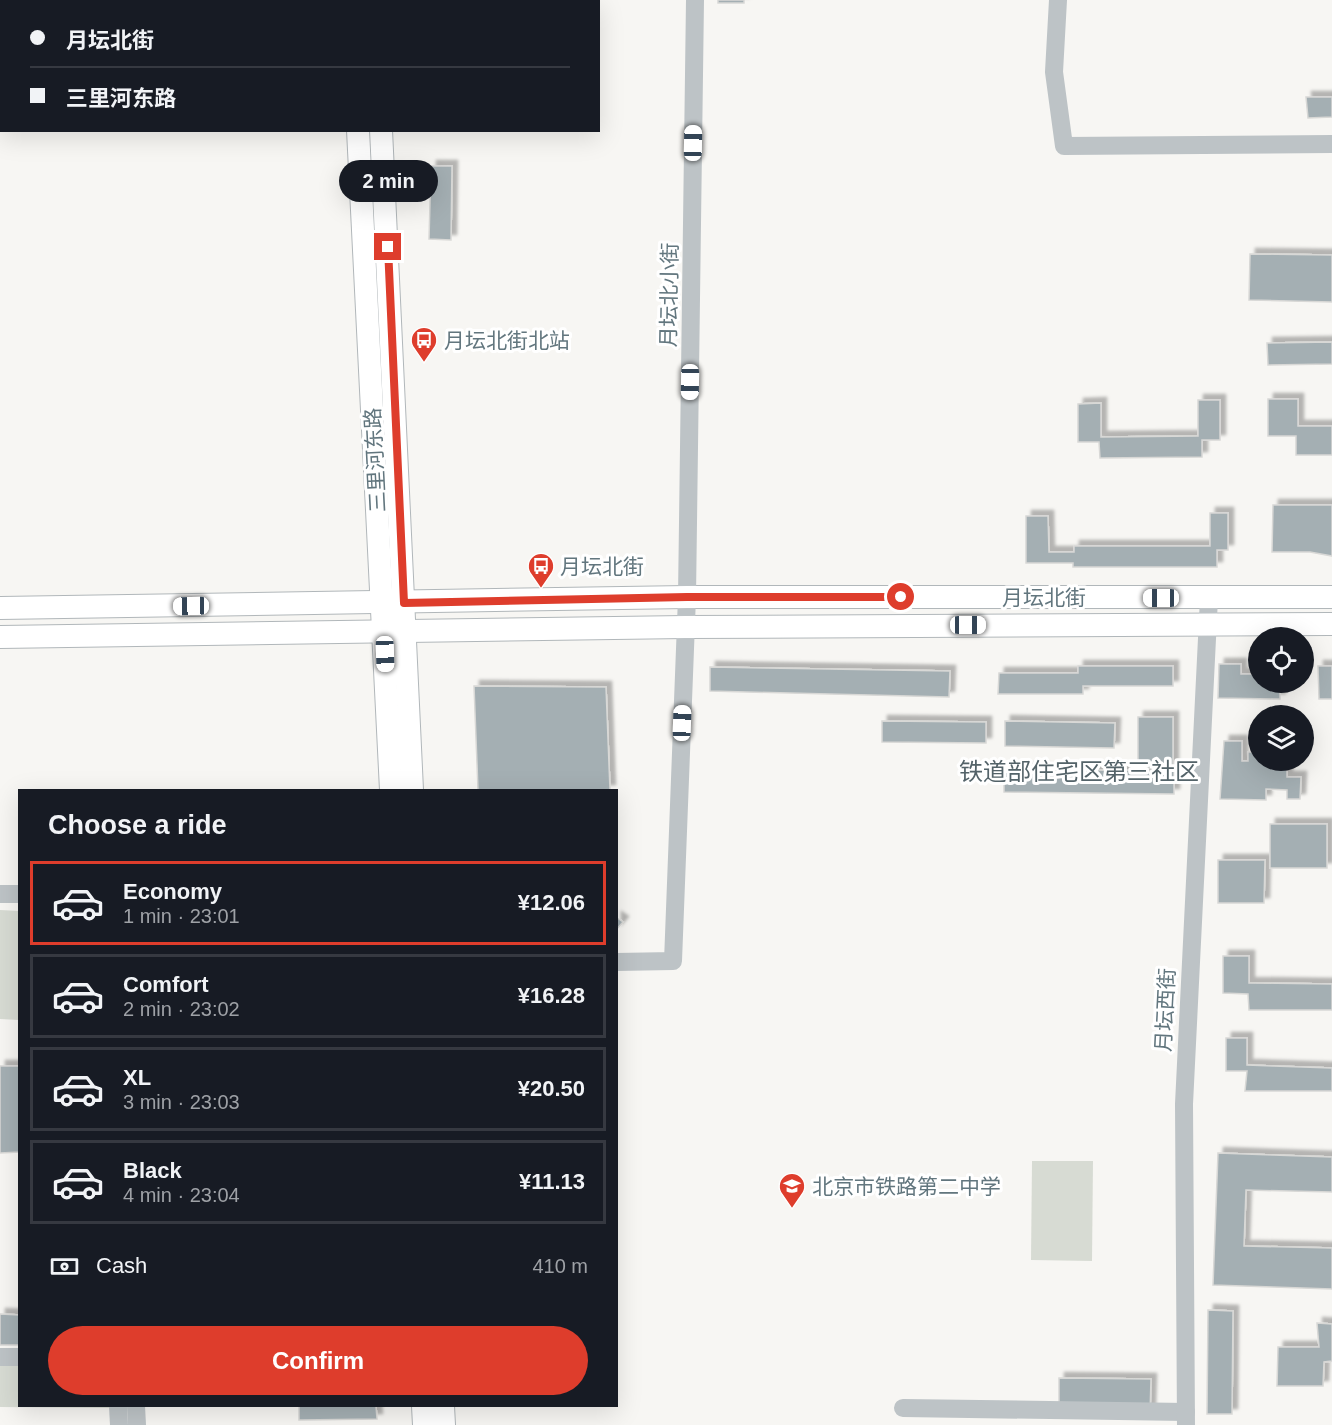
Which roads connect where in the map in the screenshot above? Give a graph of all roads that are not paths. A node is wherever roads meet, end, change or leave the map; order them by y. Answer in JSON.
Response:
{"nodes":[{"id":1,"x":695,"y":0,"type":"edge"},
{"id":2,"x":1058,"y":0,"type":"edge"},
{"id":3,"x":358,"y":132,"type":"edge"},
{"id":4,"x":381,"y":132,"type":"edge"},
{"id":5,"x":1332,"y":144,"type":"edge"},
{"id":6,"x":687,"y":597,"type":"junction"},
{"id":7,"x":1332,"y":597,"type":"edge"},
{"id":8,"x":1209,"y":598,"type":"junction"},
{"id":9,"x":393,"y":603,"type":"junction"},
{"id":10,"x":0,"y":608,"type":"edge"},
{"id":11,"x":1209,"y":624,"type":"junction"},
{"id":12,"x":1332,"y":624,"type":"edge"},
{"id":13,"x":686,"y":627,"type":"junction"},
{"id":14,"x":394,"y":632,"type":"junction"},
{"id":15,"x":0,"y":637,"type":"edge"},
{"id":16,"x":391,"y":789,"type":"edge"},
{"id":17,"x":412,"y":789,"type":"edge"},
{"id":18,"x":0,"y":894,"type":"edge"},
{"id":19,"x":18,"y":894,"type":"edge"},
{"id":20,"x":618,"y":962,"type":"edge"},
{"id":21,"x":0,"y":1357,"type":"edge"},
{"id":22,"x":18,"y":1357,"type":"edge"},
{"id":23,"x":118,"y":1407,"type":"edge"},
{"id":24,"x":136,"y":1407,"type":"edge"},
{"id":25,"x":423,"y":1407,"type":"edge"},
{"id":26,"x":443,"y":1407,"type":"edge"},
{"id":27,"x":903,"y":1408,"type":"dead end"},
{"id":28,"x":1186,"y":1418,"type":"edge"},
{"id":29,"x":119,"y":1425,"type":"edge"},
{"id":30,"x":136,"y":1425,"type":"edge"},
{"id":31,"x":424,"y":1425,"type":"edge"},
{"id":32,"x":444,"y":1425,"type":"edge"}],
"edges":[{"from":1,"to":6,"type":"street","name":"月坛北小街"},
{"from":2,"to":5,"type":"street"},
{"from":3,"to":9,"type":"main road","name":"三里河东路"},
{"from":4,"to":9,"type":"main road","name":"三里河东路"},
{"from":6,"to":8,"type":"main road","name":"月坛北街"},
{"from":6,"to":9,"type":"main road","name":"月坛北街"},
{"from":6,"to":13,"type":"street","name":"月坛北小街"},
{"from":7,"to":8,"type":"main road","name":"月坛北街"},
{"from":8,"to":11,"type":"street","name":"月坛西街"},
{"from":9,"to":10,"type":"main road","name":"月坛北街"},
{"from":9,"to":14,"type":"main road","name":"三里河东路"},
{"from":11,"to":12,"type":"main road","name":"月坛北街"},
{"from":11,"to":13,"type":"main road","name":"月坛北街"},
{"from":11,"to":28,"type":"street","name":"月坛西街"},
{"from":13,"to":14,"type":"main road","name":"月坛北街"},
{"from":13,"to":20,"type":"street","name":"月坛北小街"},
{"from":14,"to":15,"type":"main road","name":"月坛北街"},
{"from":14,"to":16,"type":"main road","name":"三里河东路"},
{"from":14,"to":17,"type":"main road","name":"三里河东路"},
{"from":18,"to":19,"type":"street"},
{"from":21,"to":22,"type":"street"},
{"from":23,"to":29,"type":"street"},
{"from":24,"to":30,"type":"street"},
{"from":25,"to":31,"type":"main road"},
{"from":26,"to":32,"type":"main road"},
{"from":27,"to":28,"type":"street"}]}
